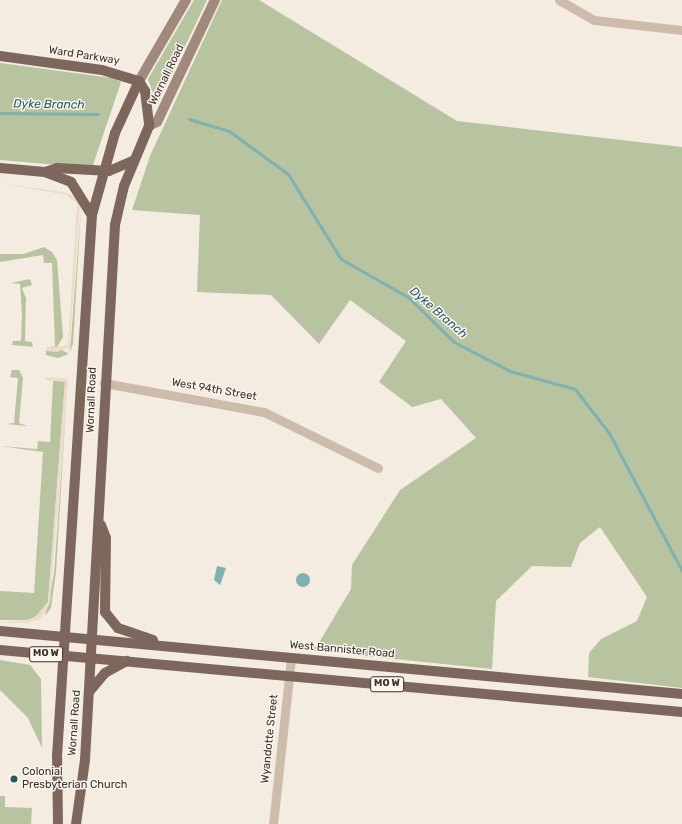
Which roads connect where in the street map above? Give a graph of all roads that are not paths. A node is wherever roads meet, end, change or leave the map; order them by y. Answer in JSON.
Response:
{"nodes":[{"id":1,"x":186,"y":0,"type":"edge"},
{"id":2,"x":216,"y":0,"type":"edge"},
{"id":3,"x":559,"y":0,"type":"edge"},
{"id":4,"x":682,"y":30,"type":"edge"},
{"id":5,"x":0,"y":56,"type":"edge"},
{"id":6,"x":139,"y":81,"type":"junction"},
{"id":7,"x":149,"y":126,"type":"junction"},
{"id":8,"x":133,"y":161,"type":"junction"},
{"id":9,"x":0,"y":168,"type":"edge"},
{"id":10,"x":103,"y":171,"type":"junction"},
{"id":11,"x":45,"y":172,"type":"junction"},
{"id":12,"x":92,"y":215,"type":"junction"},
{"id":13,"x":104,"y":383,"type":"junction"},
{"id":14,"x":378,"y":468,"type":"dead end"},
{"id":15,"x":99,"y":520,"type":"junction"},
{"id":16,"x":0,"y":631,"type":"edge"},
{"id":17,"x":64,"y":636,"type":"junction"},
{"id":18,"x":93,"y":639,"type":"junction"},
{"id":19,"x":176,"y":646,"type":"junction"},
{"id":20,"x":0,"y":650,"type":"edge"},
{"id":21,"x":63,"y":655,"type":"junction"},
{"id":22,"x":91,"y":657,"type":"junction"},
{"id":23,"x":291,"y":657,"type":"junction"},
{"id":24,"x":129,"y":660,"type":"junction"},
{"id":25,"x":289,"y":675,"type":"junction"},
{"id":26,"x":89,"y":692,"type":"junction"},
{"id":27,"x":682,"y":694,"type":"edge"},
{"id":28,"x":682,"y":712,"type":"edge"},
{"id":29,"x":58,"y":824,"type":"edge"},
{"id":30,"x":76,"y":824,"type":"edge"},
{"id":31,"x":272,"y":824,"type":"edge"}],
"edges":[{"from":1,"to":6,"type":"main road","name":"Wornall Road"},
{"from":2,"to":7,"type":"main road","name":"Wornall Road"},
{"from":3,"to":4,"type":"street"},
{"from":5,"to":6,"type":"main road","name":"Ward Parkway"},
{"from":6,"to":7,"type":"main road"},
{"from":6,"to":10,"type":"main road","name":"Wornall Road"},
{"from":7,"to":8,"type":"main road","name":"Wornall Road"},
{"from":8,"to":10,"type":"main road"},
{"from":8,"to":13,"type":"main road","name":"Wornall Road"},
{"from":9,"to":11,"type":"main road"},
{"from":10,"to":11,"type":"main road"},
{"from":10,"to":12,"type":"main road","name":"Wornall Road"},
{"from":11,"to":12,"type":"main road"},
{"from":12,"to":17,"type":"main road","name":"Wornall Road"},
{"from":13,"to":14,"type":"street","name":"West 94th Street"},
{"from":13,"to":15,"type":"main road","name":"Wornall Road"},
{"from":15,"to":18,"type":"main road","name":"Wornall Road"},
{"from":15,"to":19,"type":"main road"},
{"from":16,"to":17,"type":"main road","name":"West Bannister Road","number":"MO W"},
{"from":17,"to":18,"type":"main road","name":"West Bannister Road","number":"MO W"},
{"from":17,"to":21,"type":"main road","name":"Wornall Road"},
{"from":18,"to":19,"type":"main road","name":"West Bannister Road","number":"MO W"},
{"from":18,"to":22,"type":"main road","name":"Wornall Road"},
{"from":19,"to":23,"type":"main road","name":"West Bannister Road","number":"MO W"},
{"from":20,"to":21,"type":"main road","number":"MO W"},
{"from":21,"to":22,"type":"main road","number":"MO W"},
{"from":21,"to":29,"type":"main road","name":"Wornall Road"},
{"from":22,"to":24,"type":"main road","number":"MO W"},
{"from":22,"to":26,"type":"main road","name":"Wornall Road"},
{"from":23,"to":25,"type":"street","name":"Wyandotte Street"},
{"from":23,"to":27,"type":"main road","name":"West Bannister Road","number":"MO W"},
{"from":24,"to":25,"type":"main road","number":"MO W"},
{"from":24,"to":26,"type":"main road"},
{"from":25,"to":28,"type":"main road","number":"MO W"},
{"from":25,"to":31,"type":"street","name":"Wyandotte Street"},
{"from":26,"to":30,"type":"main road","name":"Wornall Road"}]}
